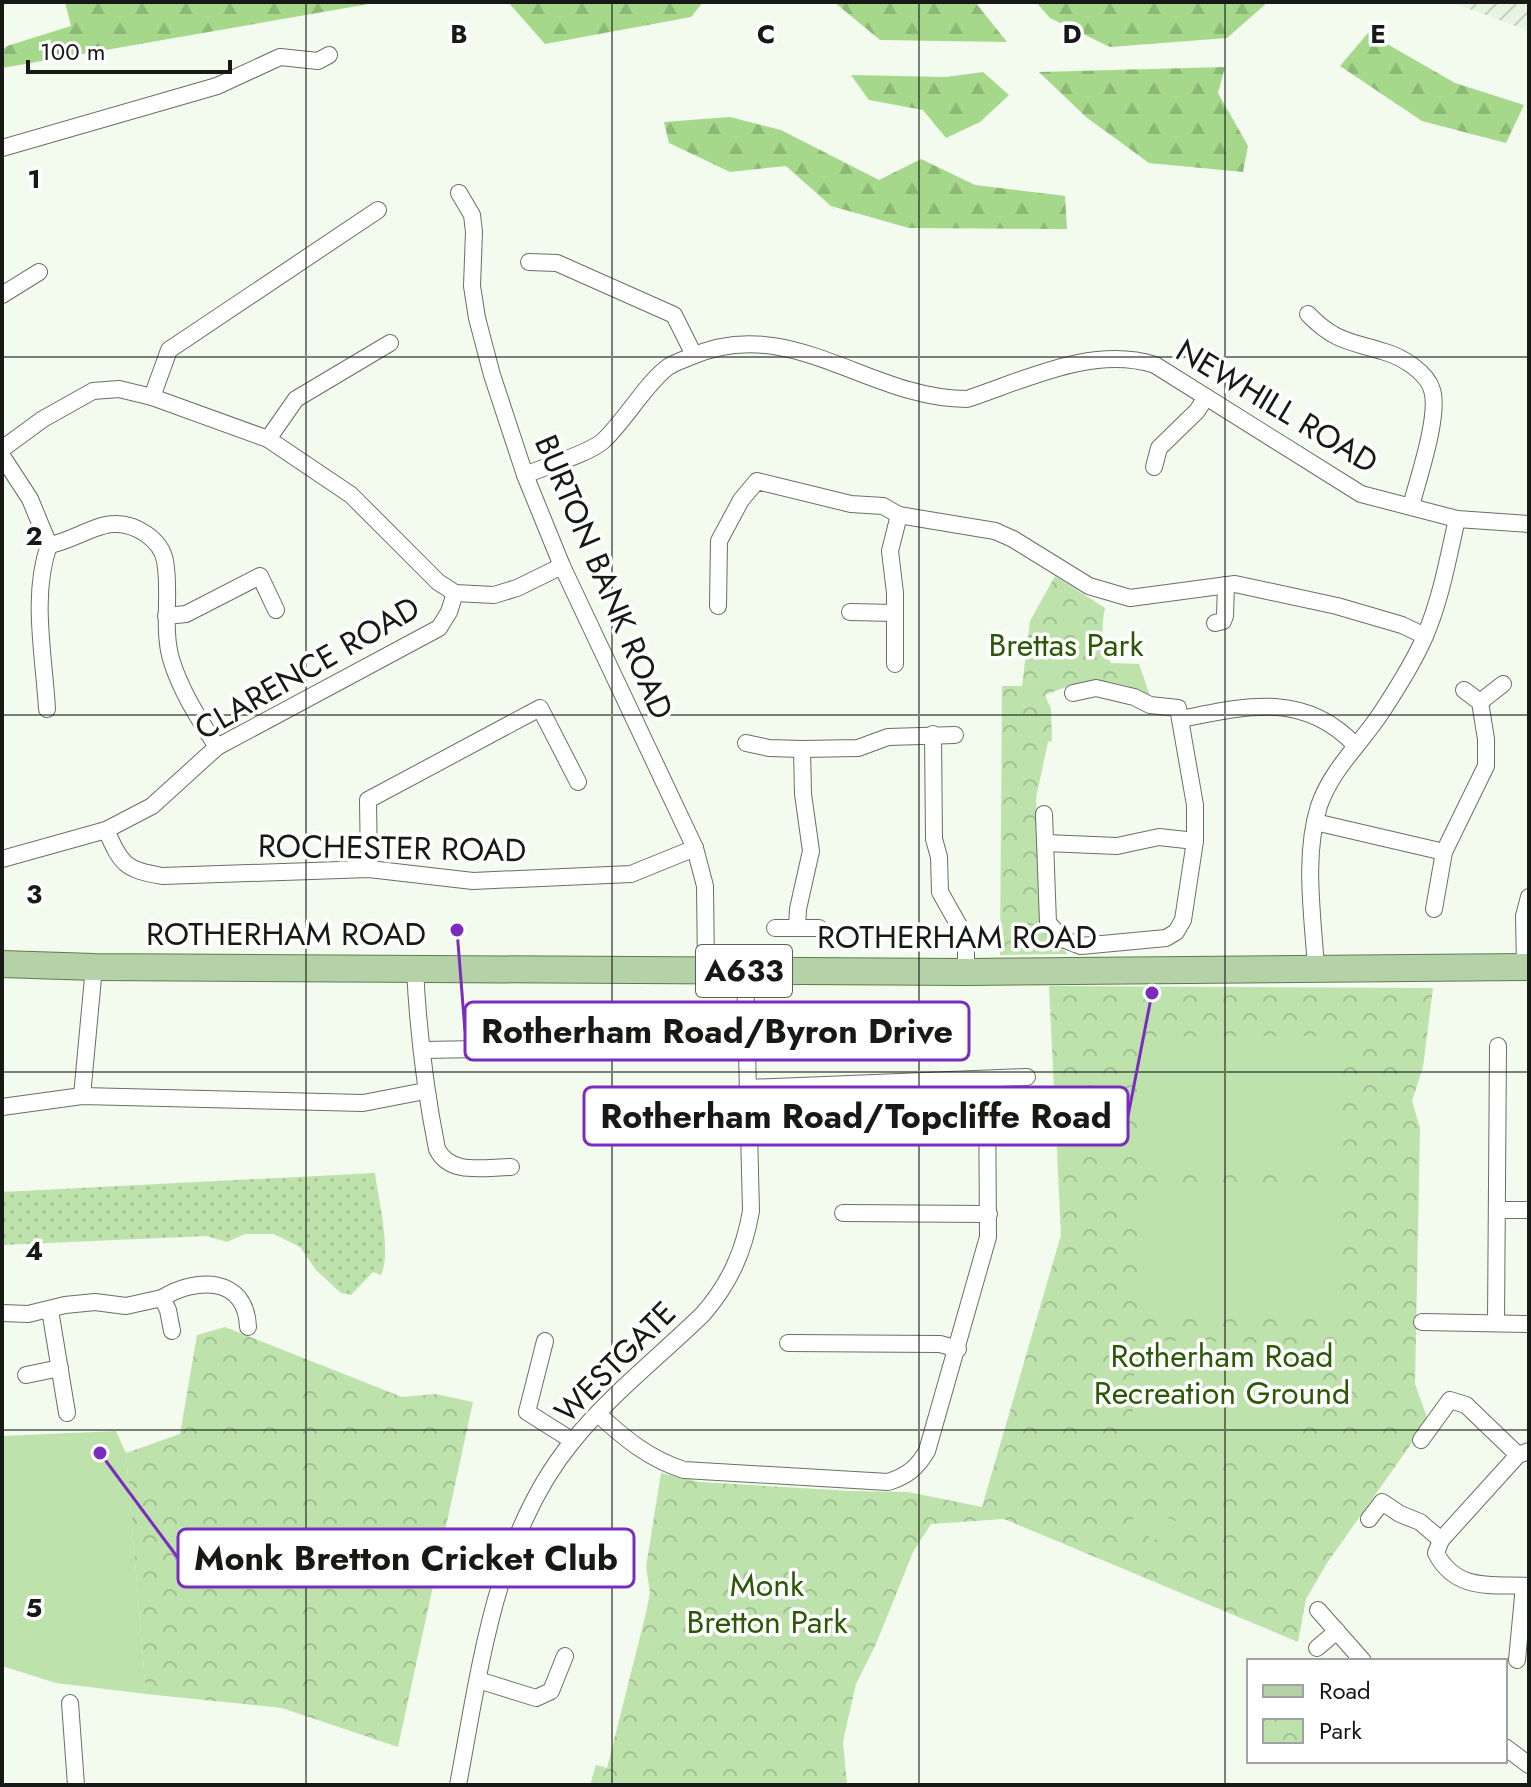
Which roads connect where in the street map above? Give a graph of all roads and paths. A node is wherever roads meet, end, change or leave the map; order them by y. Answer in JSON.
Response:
{"nodes":[{"id":1,"x":329,"y":55,"type":"dead end"},
{"id":2,"x":2,"y":148,"type":"edge"},
{"id":3,"x":457,"y":201,"type":"dead end"},
{"id":4,"x":378,"y":210,"type":"dead end"},
{"id":5,"x":536,"y":267,"type":"dead end"},
{"id":6,"x":39,"y":272,"type":"dead end"},
{"id":7,"x":2,"y":295,"type":"edge"},
{"id":8,"x":1308,"y":314,"type":"dead end"},
{"id":9,"x":390,"y":343,"type":"dead end"},
{"id":10,"x":694,"y":355,"type":"junction"},
{"id":11,"x":152,"y":397,"type":"junction"},
{"id":12,"x":1206,"y":397,"type":"junction"},
{"id":13,"x":268,"y":439,"type":"junction"},
{"id":14,"x":2,"y":449,"type":"edge"},
{"id":15,"x":2,"y":456,"type":"edge"},
{"id":16,"x":1154,"y":467,"type":"dead end"},
{"id":17,"x":525,"y":475,"type":"junction"},
{"id":18,"x":1411,"y":506,"type":"junction"},
{"id":19,"x":899,"y":515,"type":"junction"},
{"id":20,"x":1457,"y":519,"type":"junction"},
{"id":21,"x":1529,"y":524,"type":"edge"},
{"id":22,"x":49,"y":545,"type":"junction"},
{"id":23,"x":562,"y":566,"type":"junction"},
{"id":24,"x":1226,"y":585,"type":"junction"},
{"id":25,"x":455,"y":593,"type":"junction"},
{"id":26,"x":718,"y":606,"type":"dead end"},
{"id":27,"x":276,"y":610,"type":"dead end"},
{"id":28,"x":850,"y":612,"type":"dead end"},
{"id":29,"x":895,"y":613,"type":"junction"},
{"id":30,"x":166,"y":616,"type":"junction"},
{"id":31,"x":1215,"y":623,"type":"dead end"},
{"id":32,"x":1425,"y":636,"type":"junction"},
{"id":33,"x":895,"y":664,"type":"dead end"},
{"id":34,"x":1503,"y":684,"type":"dead end"},
{"id":35,"x":1464,"y":690,"type":"dead end"},
{"id":36,"x":1073,"y":693,"type":"dead end"},
{"id":37,"x":1480,"y":702,"type":"junction"},
{"id":38,"x":47,"y":709,"type":"dead end"},
{"id":39,"x":1181,"y":719,"type":"junction"},
{"id":40,"x":933,"y":734,"type":"junction"},
{"id":41,"x":955,"y":735,"type":"dead end"},
{"id":42,"x":746,"y":743,"type":"dead end"},
{"id":43,"x":1355,"y":745,"type":"junction"},
{"id":44,"x":217,"y":747,"type":"junction"},
{"id":45,"x":802,"y":749,"type":"junction"},
{"id":46,"x":578,"y":782,"type":"dead end"},
{"id":47,"x":1044,"y":814,"type":"dead end"},
{"id":48,"x":1315,"y":822,"type":"junction"},
{"id":49,"x":106,"y":830,"type":"junction"},
{"id":50,"x":1195,"y":841,"type":"junction"},
{"id":51,"x":1046,"y":843,"type":"junction"},
{"id":52,"x":695,"y":848,"type":"junction"},
{"id":53,"x":1444,"y":852,"type":"junction"},
{"id":54,"x":2,"y":859,"type":"edge"},
{"id":55,"x":369,"y":869,"type":"junction"},
{"id":56,"x":1529,"y":897,"type":"edge"},
{"id":57,"x":1434,"y":909,"type":"dead end"},
{"id":58,"x":775,"y":928,"type":"dead end"},
{"id":59,"x":797,"y":928,"type":"junction"},
{"id":60,"x":819,"y":928,"type":"dead end"},
{"id":61,"x":2,"y":964,"type":"edge"},
{"id":62,"x":94,"y":967,"type":"junction"},
{"id":63,"x":1527,"y":967,"type":"edge"},
{"id":64,"x":415,"y":969,"type":"junction"},
{"id":65,"x":1316,"y":969,"type":"junction"},
{"id":66,"x":706,"y":970,"type":"junction"},
{"id":67,"x":745,"y":971,"type":"junction"},
{"id":68,"x":966,"y":972,"type":"junction"},
{"id":69,"x":642,"y":1046,"type":"dead end"},
{"id":70,"x":1498,"y":1046,"type":"dead end"},
{"id":71,"x":422,"y":1050,"type":"junction"},
{"id":72,"x":1027,"y":1077,"type":"dead end"},
{"id":73,"x":987,"y":1079,"type":"junction"},
{"id":74,"x":747,"y":1088,"type":"junction"},
{"id":75,"x":425,"y":1091,"type":"junction"},
{"id":76,"x":82,"y":1096,"type":"junction"},
{"id":77,"x":2,"y":1107,"type":"edge"},
{"id":78,"x":511,"y":1167,"type":"dead end"},
{"id":79,"x":1497,"y":1210,"type":"junction"},
{"id":80,"x":1529,"y":1210,"type":"edge"},
{"id":81,"x":843,"y":1213,"type":"dead end"},
{"id":82,"x":989,"y":1214,"type":"junction"},
{"id":83,"x":162,"y":1298,"type":"junction"},
{"id":84,"x":50,"y":1310,"type":"junction"},
{"id":85,"x":2,"y":1313,"type":"edge"},
{"id":86,"x":1422,"y":1322,"type":"dead end"},
{"id":87,"x":1496,"y":1323,"type":"junction"},
{"id":88,"x":1529,"y":1324,"type":"edge"},
{"id":89,"x":248,"y":1327,"type":"dead end"},
{"id":90,"x":172,"y":1331,"type":"dead end"},
{"id":91,"x":545,"y":1341,"type":"dead end"},
{"id":92,"x":788,"y":1343,"type":"dead end"},
{"id":93,"x":958,"y":1349,"type":"junction"},
{"id":94,"x":60,"y":1368,"type":"junction"},
{"id":95,"x":26,"y":1375,"type":"dead end"},
{"id":96,"x":67,"y":1413,"type":"dead end"},
{"id":97,"x":598,"y":1414,"type":"junction"},
{"id":98,"x":1421,"y":1440,"type":"dead end"},
{"id":99,"x":573,"y":1441,"type":"junction"},
{"id":100,"x":1524,"y":1453,"type":"edge"},
{"id":101,"x":1369,"y":1519,"type":"dead end"},
{"id":102,"x":1441,"y":1540,"type":"junction"},
{"id":103,"x":1526,"y":1586,"type":"edge"},
{"id":104,"x":1318,"y":1610,"type":"dead end"},
{"id":105,"x":1337,"y":1631,"type":"junction"},
{"id":106,"x":1317,"y":1648,"type":"dead end"},
{"id":107,"x":565,"y":1656,"type":"dead end"},
{"id":108,"x":1361,"y":1659,"type":"edge"},
{"id":109,"x":1517,"y":1660,"type":"dead end"},
{"id":110,"x":478,"y":1680,"type":"junction"},
{"id":111,"x":70,"y":1703,"type":"dead end"},
{"id":112,"x":1507,"y":1748,"type":"edge"},
{"id":113,"x":1529,"y":1765,"type":"edge"},
{"id":114,"x":76,"y":1785,"type":"edge"},
{"id":115,"x":458,"y":1785,"type":"edge"}],
"edges":[{"from":1,"to":2,"type":"street"},
{"from":3,"to":17,"type":"street","name":"BURTON BANK ROAD"},
{"from":4,"to":11,"type":"street"},
{"from":5,"to":10,"type":"street"},
{"from":6,"to":7,"type":"street"},
{"from":8,"to":18,"type":"street"},
{"from":9,"to":13,"type":"street"},
{"from":10,"to":12,"type":"street","name":"NEWHILL ROAD"},
{"from":10,"to":17,"type":"street","name":"NEWHILL ROAD"},
{"from":11,"to":13,"type":"street"},
{"from":11,"to":14,"type":"street"},
{"from":12,"to":16,"type":"street"},
{"from":12,"to":18,"type":"street","name":"NEWHILL ROAD"},
{"from":13,"to":25,"type":"street"},
{"from":15,"to":22,"type":"street"},
{"from":17,"to":23,"type":"street","name":"BURTON BANK ROAD"},
{"from":18,"to":20,"type":"street","name":"NEWHILL ROAD"},
{"from":19,"to":24,"type":"street"},
{"from":19,"to":26,"type":"street"},
{"from":19,"to":29,"type":"street"},
{"from":20,"to":21,"type":"street","name":"NEWHILL ROAD"},
{"from":20,"to":32,"type":"street"},
{"from":22,"to":30,"type":"street"},
{"from":22,"to":38,"type":"street"},
{"from":23,"to":25,"type":"street"},
{"from":23,"to":52,"type":"street","name":"BURTON BANK ROAD"},
{"from":24,"to":31,"type":"street"},
{"from":24,"to":32,"type":"street"},
{"from":25,"to":44,"type":"street","name":"CLARENCE ROAD"},
{"from":27,"to":30,"type":"street"},
{"from":28,"to":29,"type":"street"},
{"from":29,"to":33,"type":"street"},
{"from":30,"to":44,"type":"street"},
{"from":32,"to":43,"type":"street"},
{"from":34,"to":37,"type":"street"},
{"from":35,"to":37,"type":"street"},
{"from":36,"to":39,"type":"street"},
{"from":37,"to":53,"type":"street"},
{"from":39,"to":43,"type":"street"},
{"from":39,"to":50,"type":"street"},
{"from":40,"to":41,"type":"street"},
{"from":40,"to":45,"type":"street"},
{"from":40,"to":68,"type":"street"},
{"from":42,"to":45,"type":"street"},
{"from":43,"to":48,"type":"street"},
{"from":44,"to":49,"type":"street","name":"CLARENCE ROAD"},
{"from":45,"to":59,"type":"street"},
{"from":46,"to":55,"type":"street"},
{"from":47,"to":51,"type":"street"},
{"from":48,"to":53,"type":"street"},
{"from":48,"to":65,"type":"street"},
{"from":49,"to":54,"type":"street","name":"CLARENCE ROAD"},
{"from":49,"to":55,"type":"street","name":"ROCHESTER ROAD"},
{"from":50,"to":51,"type":"street"},
{"from":50,"to":51,"type":"street"},
{"from":52,"to":55,"type":"street","name":"ROCHESTER ROAD"},
{"from":52,"to":66,"type":"street","name":"BURTON BANK ROAD"},
{"from":53,"to":57,"type":"street"},
{"from":56,"to":63,"type":"street"},
{"from":58,"to":59,"type":"street"},
{"from":59,"to":60,"type":"street"},
{"from":61,"to":62,"type":"main road","name":"ROTHERHAM ROAD","number":"A633"},
{"from":62,"to":64,"type":"main road","name":"ROTHERHAM ROAD","number":"A633"},
{"from":62,"to":76,"type":"street"},
{"from":63,"to":65,"type":"main road","name":"ROTHERHAM ROAD","number":"A633"},
{"from":64,"to":66,"type":"main road","name":"ROTHERHAM ROAD","number":"A633"},
{"from":64,"to":71,"type":"street"},
{"from":65,"to":68,"type":"main road","name":"ROTHERHAM ROAD","number":"A633"},
{"from":66,"to":67,"type":"main road","name":"ROTHERHAM ROAD","number":"A633"},
{"from":67,"to":68,"type":"main road","name":"ROTHERHAM ROAD","number":"A633"},
{"from":67,"to":74,"type":"street","name":"WESTGATE"},
{"from":69,"to":71,"type":"street"},
{"from":70,"to":79,"type":"street"},
{"from":71,"to":75,"type":"street"},
{"from":72,"to":73,"type":"street"},
{"from":73,"to":74,"type":"street"},
{"from":73,"to":82,"type":"street"},
{"from":74,"to":97,"type":"street","name":"WESTGATE"},
{"from":75,"to":76,"type":"street"},
{"from":75,"to":78,"type":"street"},
{"from":76,"to":77,"type":"street"},
{"from":79,"to":80,"type":"street"},
{"from":79,"to":87,"type":"street"},
{"from":81,"to":82,"type":"street"},
{"from":82,"to":93,"type":"street"},
{"from":83,"to":84,"type":"street"},
{"from":83,"to":89,"type":"street"},
{"from":83,"to":90,"type":"street"},
{"from":84,"to":85,"type":"street"},
{"from":84,"to":94,"type":"street"},
{"from":86,"to":87,"type":"street"},
{"from":87,"to":88,"type":"street"},
{"from":91,"to":99,"type":"street"},
{"from":92,"to":93,"type":"street"},
{"from":93,"to":97,"type":"street"},
{"from":94,"to":95,"type":"street"},
{"from":94,"to":96,"type":"street"},
{"from":97,"to":99,"type":"street","name":"WESTGATE"},
{"from":98,"to":100,"type":"street"},
{"from":99,"to":110,"type":"street","name":"WESTGATE"},
{"from":100,"to":102,"type":"street"},
{"from":101,"to":102,"type":"street"},
{"from":102,"to":103,"type":"street"},
{"from":103,"to":109,"type":"street"},
{"from":104,"to":105,"type":"street"},
{"from":105,"to":106,"type":"street"},
{"from":105,"to":108,"type":"street"},
{"from":107,"to":110,"type":"street"},
{"from":110,"to":115,"type":"street","name":"WESTGATE"},
{"from":111,"to":114,"type":"street"},
{"from":112,"to":113,"type":"street"}]}
